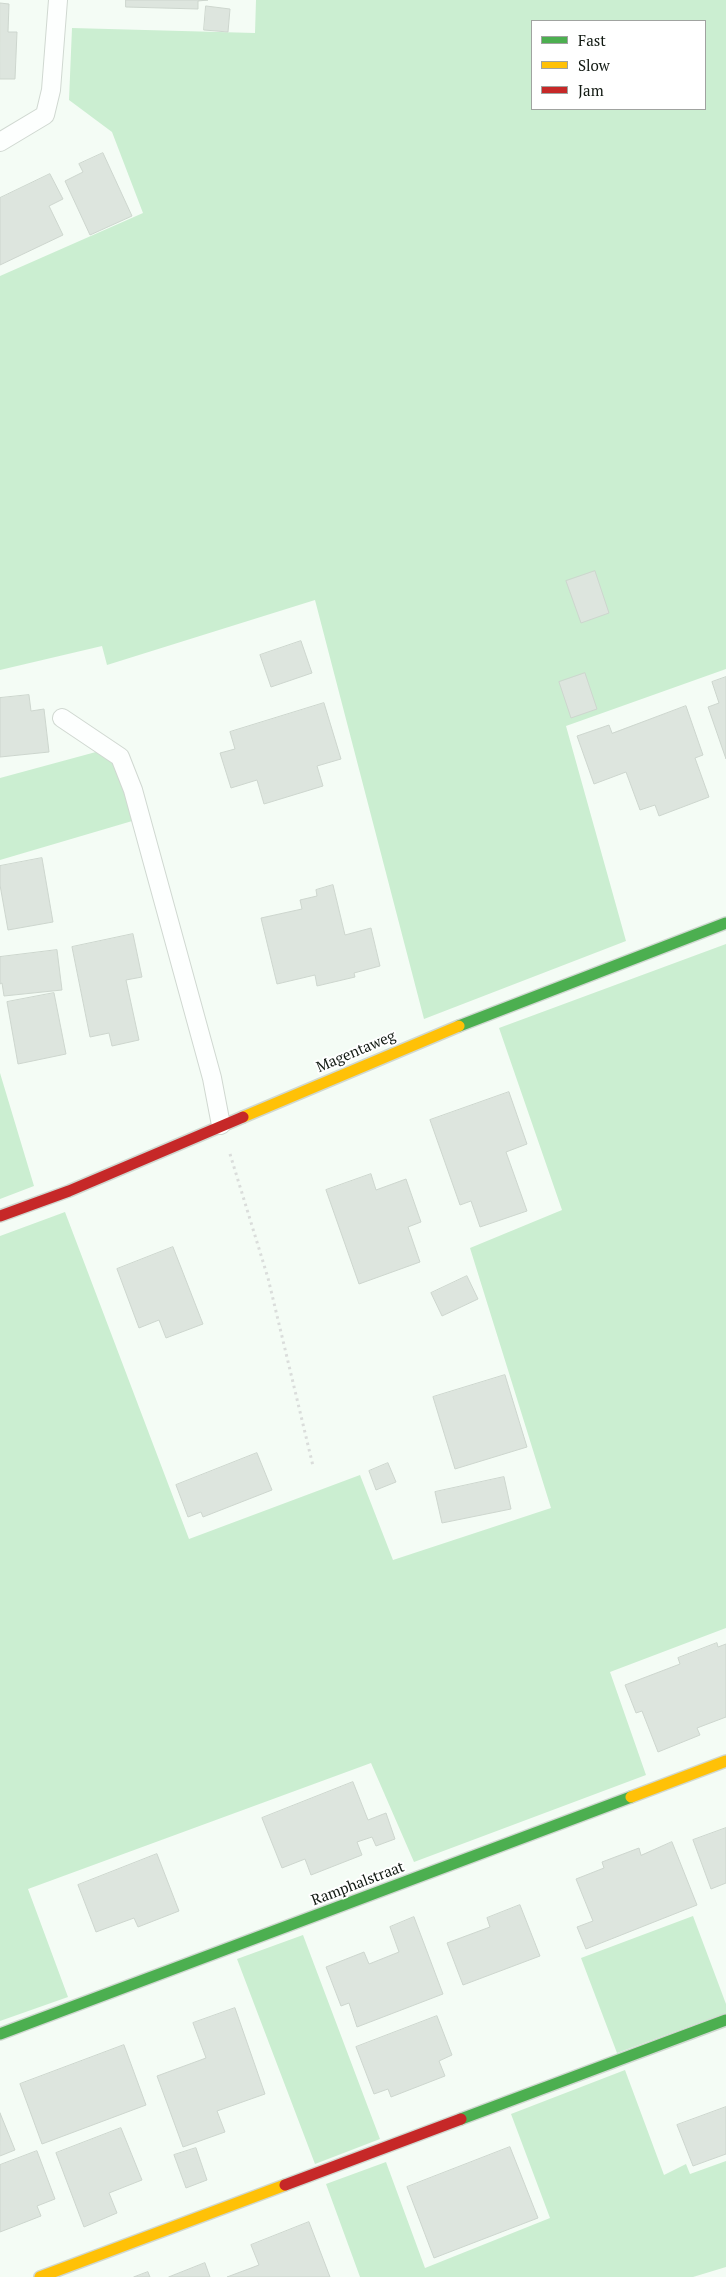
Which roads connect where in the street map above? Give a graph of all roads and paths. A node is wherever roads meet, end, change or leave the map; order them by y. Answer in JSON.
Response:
{"nodes":[{"id":1,"x":58,"y":0,"type":"edge"},
{"id":2,"x":0,"y":142,"type":"edge"},
{"id":3,"x":62,"y":718,"type":"dead end"},
{"id":4,"x":726,"y":923,"type":"edge"},
{"id":5,"x":221,"y":1125,"type":"junction"},
{"id":6,"x":0,"y":1216,"type":"edge"},
{"id":7,"x":312,"y":1466,"type":"dead end"},
{"id":8,"x":726,"y":1761,"type":"edge"},
{"id":9,"x":726,"y":2020,"type":"edge"},
{"id":10,"x":0,"y":2034,"type":"edge"},
{"id":11,"x":40,"y":2277,"type":"edge"}],
"edges":[{"from":1,"to":2,"type":"lane"},
{"from":3,"to":5,"type":"lane"},
{"from":4,"to":5,"type":"street","name":"Magentaweg"},
{"from":5,"to":6,"type":"street","name":"Magentaweg"},
{"from":5,"to":7,"type":"path"},
{"from":8,"to":10,"type":"street","name":"Ramphalstraat"},
{"from":9,"to":11,"type":"street"}]}
